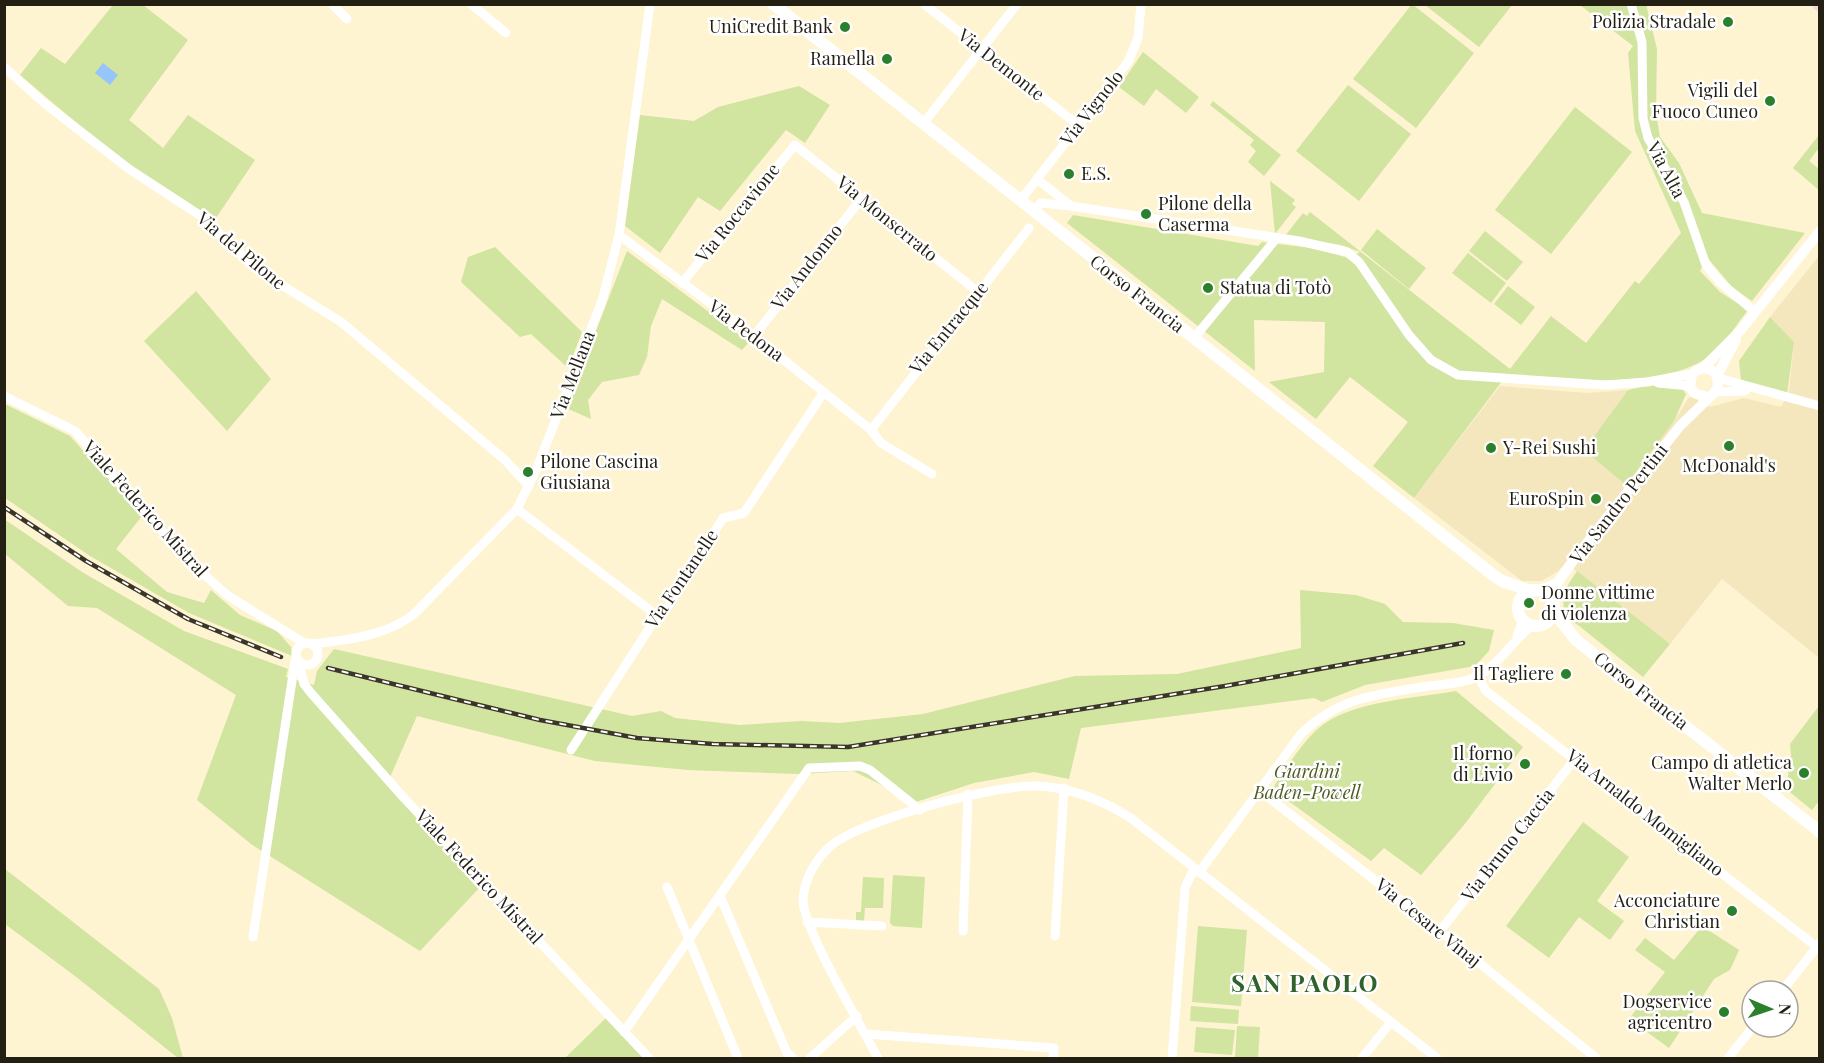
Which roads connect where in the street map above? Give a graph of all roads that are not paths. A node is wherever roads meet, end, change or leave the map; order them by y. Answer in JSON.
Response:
{"nodes":[{"id":1,"x":332,"y":4,"type":"edge"},
{"id":2,"x":471,"y":4,"type":"edge"},
{"id":3,"x":650,"y":4,"type":"edge"},
{"id":4,"x":773,"y":4,"type":"edge"},
{"id":5,"x":924,"y":4,"type":"edge"},
{"id":6,"x":1017,"y":4,"type":"edge"},
{"id":7,"x":1141,"y":4,"type":"edge"},
{"id":8,"x":1631,"y":4,"type":"edge"},
{"id":9,"x":347,"y":19,"type":"dead end"},
{"id":10,"x":506,"y":33,"type":"dead end"},
{"id":11,"x":982,"y":51,"type":"junction"},
{"id":12,"x":4,"y":67,"type":"edge"},
{"id":13,"x":923,"y":124,"type":"junction"},
{"id":14,"x":1078,"y":125,"type":"junction"},
{"id":15,"x":795,"y":145,"type":"joint"},
{"id":16,"x":1036,"y":179,"type":"junction"},
{"id":17,"x":861,"y":199,"type":"junction"},
{"id":18,"x":1020,"y":201,"type":"junction"},
{"id":19,"x":1071,"y":206,"type":"junction"},
{"id":20,"x":1033,"y":211,"type":"junction"},
{"id":21,"x":1029,"y":228,"type":"dead end"},
{"id":22,"x":1820,"y":231,"type":"edge"},
{"id":23,"x":619,"y":235,"type":"junction"},
{"id":24,"x":1276,"y":239,"type":"junction"},
{"id":25,"x":682,"y":283,"type":"junction"},
{"id":26,"x":978,"y":292,"type":"junction"},
{"id":27,"x":1755,"y":312,"type":"junction"},
{"id":28,"x":1740,"y":331,"type":"junction"},
{"id":29,"x":753,"y":336,"type":"junction"},
{"id":30,"x":1194,"y":338,"type":"junction"},
{"id":31,"x":1703,"y":368,"type":"junction"},
{"id":32,"x":1692,"y":374,"type":"junction"},
{"id":33,"x":1717,"y":377,"type":"junction"},
{"id":34,"x":1647,"y":382,"type":"junction"},
{"id":35,"x":1692,"y":390,"type":"junction"},
{"id":36,"x":1756,"y":391,"type":"junction"},
{"id":37,"x":824,"y":392,"type":"junction"},
{"id":38,"x":1711,"y":394,"type":"junction"},
{"id":39,"x":4,"y":396,"type":"edge"},
{"id":40,"x":1820,"y":406,"type":"edge"},
{"id":41,"x":1680,"y":426,"type":"junction"},
{"id":42,"x":871,"y":430,"type":"junction"},
{"id":43,"x":932,"y":474,"type":"dead end"},
{"id":44,"x":529,"y":486,"type":"junction"},
{"id":45,"x":517,"y":509,"type":"junction"},
{"id":46,"x":1502,"y":582,"type":"junction"},
{"id":47,"x":1558,"y":582,"type":"junction"},
{"id":48,"x":1536,"y":590,"type":"junction"},
{"id":49,"x":1518,"y":605,"type":"junction"},
{"id":50,"x":1553,"y":607,"type":"junction"},
{"id":51,"x":659,"y":617,"type":"junction"},
{"id":52,"x":1527,"y":623,"type":"junction"},
{"id":53,"x":1545,"y":623,"type":"junction"},
{"id":54,"x":1576,"y":640,"type":"junction"},
{"id":55,"x":333,"y":642,"type":"junction"},
{"id":56,"x":301,"y":651,"type":"junction"},
{"id":57,"x":317,"y":657,"type":"junction"},
{"id":58,"x":309,"y":665,"type":"junction"},
{"id":59,"x":1478,"y":676,"type":"junction"},
{"id":60,"x":311,"y":693,"type":"junction"},
{"id":61,"x":572,"y":747,"type":"dead end"},
{"id":62,"x":1575,"y":759,"type":"junction"},
{"id":63,"x":1064,"y":788,"type":"junction"},
{"id":64,"x":1258,"y":790,"type":"junction"},
{"id":65,"x":968,"y":794,"type":"junction"},
{"id":66,"x":920,"y":810,"type":"junction"},
{"id":67,"x":1820,"y":832,"type":"edge"},
{"id":68,"x":1200,"y":871,"type":"junction"},
{"id":69,"x":667,"y":887,"type":"dead end"},
{"id":70,"x":720,"y":896,"type":"junction"},
{"id":71,"x":807,"y":922,"type":"junction"},
{"id":72,"x":882,"y":926,"type":"dead end"},
{"id":73,"x":963,"y":931,"type":"dead end"},
{"id":74,"x":1440,"y":931,"type":"junction"},
{"id":75,"x":1055,"y":936,"type":"dead end"},
{"id":76,"x":253,"y":937,"type":"dead end"},
{"id":77,"x":688,"y":940,"type":"junction"},
{"id":78,"x":1818,"y":945,"type":"edge"},
{"id":79,"x":1791,"y":979,"type":"edge"},
{"id":80,"x":857,"y":1016,"type":"junction"},
{"id":81,"x":1391,"y":1022,"type":"junction"},
{"id":82,"x":624,"y":1032,"type":"junction"},
{"id":83,"x":866,"y":1034,"type":"junction"},
{"id":84,"x":1744,"y":1039,"type":"edge"},
{"id":85,"x":649,"y":1059,"type":"edge"},
{"id":86,"x":738,"y":1059,"type":"edge"},
{"id":87,"x":793,"y":1059,"type":"edge"},
{"id":88,"x":810,"y":1059,"type":"edge"},
{"id":89,"x":878,"y":1059,"type":"edge"},
{"id":90,"x":1053,"y":1059,"type":"edge"},
{"id":91,"x":1172,"y":1059,"type":"edge"},
{"id":92,"x":1362,"y":1059,"type":"edge"},
{"id":93,"x":1437,"y":1059,"type":"edge"},
{"id":94,"x":1596,"y":1059,"type":"edge"},
{"id":95,"x":1728,"y":1059,"type":"edge"}],
"edges":[{"from":1,"to":9,"type":"street"},
{"from":2,"to":10,"type":"street"},
{"from":3,"to":23,"type":"street","name":"Via Mellana"},
{"from":4,"to":13,"type":"main road","name":"Corso Francia"},
{"from":5,"to":11,"type":"street","name":"Via Demonte"},
{"from":6,"to":11,"type":"street"},
{"from":7,"to":14,"type":"street","name":"Via Vignolo"},
{"from":8,"to":27,"type":"street","name":"Via Alta"},
{"from":11,"to":13,"type":"street"},
{"from":11,"to":14,"type":"street","name":"Via Demonte"},
{"from":12,"to":44,"type":"street","name":"Via del Pilone"},
{"from":13,"to":18,"type":"main road","name":"Corso Francia"},
{"from":14,"to":16,"type":"street","name":"Via Vignolo"},
{"from":15,"to":17,"type":"street","name":"Via Monserrato"},
{"from":15,"to":25,"type":"street","name":"Via Roccavione"},
{"from":16,"to":18,"type":"street","name":"Via Vignolo"},
{"from":16,"to":19,"type":"street"},
{"from":17,"to":26,"type":"street","name":"Via Monserrato"},
{"from":17,"to":29,"type":"street","name":"Via Andonno"},
{"from":18,"to":20,"type":"main road","name":"Corso Francia"},
{"from":19,"to":20,"type":"street"},
{"from":19,"to":24,"type":"street"},
{"from":20,"to":30,"type":"main road","name":"Corso Francia"},
{"from":21,"to":26,"type":"street","name":"Via Entracque"},
{"from":22,"to":27,"type":"street"},
{"from":23,"to":25,"type":"street","name":"Via Pedona"},
{"from":23,"to":44,"type":"street","name":"Via Mellana"},
{"from":24,"to":30,"type":"street"},
{"from":24,"to":34,"type":"street"},
{"from":25,"to":29,"type":"street","name":"Via Pedona"},
{"from":26,"to":42,"type":"street","name":"Via Entracque"},
{"from":27,"to":28,"type":"street"},
{"from":28,"to":31,"type":"street"},
{"from":28,"to":33,"type":"street"},
{"from":29,"to":37,"type":"street","name":"Via Pedona"},
{"from":30,"to":46,"type":"main road","name":"Corso Francia"},
{"from":31,"to":32,"type":"street"},
{"from":31,"to":33,"type":"street"},
{"from":32,"to":34,"type":"street"},
{"from":32,"to":35,"type":"street"},
{"from":33,"to":36,"type":"street"},
{"from":33,"to":38,"type":"street"},
{"from":34,"to":35,"type":"street"},
{"from":35,"to":38,"type":"street"},
{"from":35,"to":41,"type":"street","name":"Via Sandro Pertini"},
{"from":36,"to":38,"type":"street"},
{"from":36,"to":40,"type":"street"},
{"from":37,"to":42,"type":"street","name":"Via Pedona"},
{"from":37,"to":51,"type":"street","name":"Via Fontanelle"},
{"from":38,"to":41,"type":"street","name":"Via Sandro Pertini"},
{"from":39,"to":56,"type":"street","name":"Viale Federico Mistral"},
{"from":41,"to":47,"type":"street","name":"Via Sandro Pertini"},
{"from":42,"to":43,"type":"street","name":"Via Pedona"},
{"from":44,"to":45,"type":"street","name":"Via Mellana"},
{"from":45,"to":51,"type":"street"},
{"from":45,"to":55,"type":"street","name":"Via Mellana"},
{"from":46,"to":48,"type":"main road","name":"Corso Francia"},
{"from":46,"to":49,"type":"main road","name":"Corso Francia"},
{"from":47,"to":48,"type":"street","name":"Via Sandro Pertini"},
{"from":47,"to":50,"type":"street","name":"Via Sandro Pertini"},
{"from":48,"to":49,"type":"main road"},
{"from":48,"to":50,"type":"main road"},
{"from":49,"to":52,"type":"main road"},
{"from":50,"to":53,"type":"main road"},
{"from":50,"to":54,"type":"main road","name":"Corso Francia"},
{"from":51,"to":61,"type":"street","name":"Via Fontanelle"},
{"from":52,"to":53,"type":"main road"},
{"from":52,"to":59,"type":"street"},
{"from":53,"to":54,"type":"main road","name":"Corso Francia"},
{"from":54,"to":67,"type":"main road","name":"Corso Francia"},
{"from":55,"to":56,"type":"street","name":"Via Mellana"},
{"from":55,"to":57,"type":"street"},
{"from":56,"to":57,"type":"street"},
{"from":56,"to":58,"type":"street","name":"Viale Federico Mistral"},
{"from":56,"to":60,"type":"street","name":"Viale Federico Mistral"},
{"from":56,"to":76,"type":"street"},
{"from":57,"to":58,"type":"street"},
{"from":58,"to":60,"type":"street"},
{"from":59,"to":62,"type":"street","name":"Via Arnaldo Momigliano"},
{"from":59,"to":64,"type":"street"},
{"from":60,"to":82,"type":"street","name":"Viale Federico Mistral"},
{"from":62,"to":74,"type":"street","name":"Via Bruno Caccia"},
{"from":62,"to":78,"type":"street","name":"Via Arnaldo Momigliano"},
{"from":63,"to":65,"type":"street"},
{"from":63,"to":68,"type":"street"},
{"from":63,"to":75,"type":"street"},
{"from":64,"to":68,"type":"street"},
{"from":64,"to":74,"type":"street","name":"Via Cesare Vinaj"},
{"from":65,"to":66,"type":"street"},
{"from":65,"to":73,"type":"street"},
{"from":66,"to":70,"type":"street"},
{"from":66,"to":71,"type":"street"},
{"from":68,"to":81,"type":"street"},
{"from":68,"to":91,"type":"street"},
{"from":69,"to":77,"type":"street"},
{"from":70,"to":77,"type":"street"},
{"from":70,"to":87,"type":"street"},
{"from":71,"to":72,"type":"street"},
{"from":71,"to":80,"type":"street"},
{"from":74,"to":94,"type":"street","name":"Via Cesare Vinaj"},
{"from":77,"to":82,"type":"street"},
{"from":77,"to":86,"type":"street"},
{"from":78,"to":79,"type":"street"},
{"from":80,"to":83,"type":"street"},
{"from":80,"to":88,"type":"street"},
{"from":81,"to":92,"type":"street"},
{"from":81,"to":93,"type":"street"},
{"from":82,"to":85,"type":"street","name":"Viale Federico Mistral"},
{"from":83,"to":89,"type":"street"},
{"from":83,"to":90,"type":"street"},
{"from":84,"to":95,"type":"street"}]}
